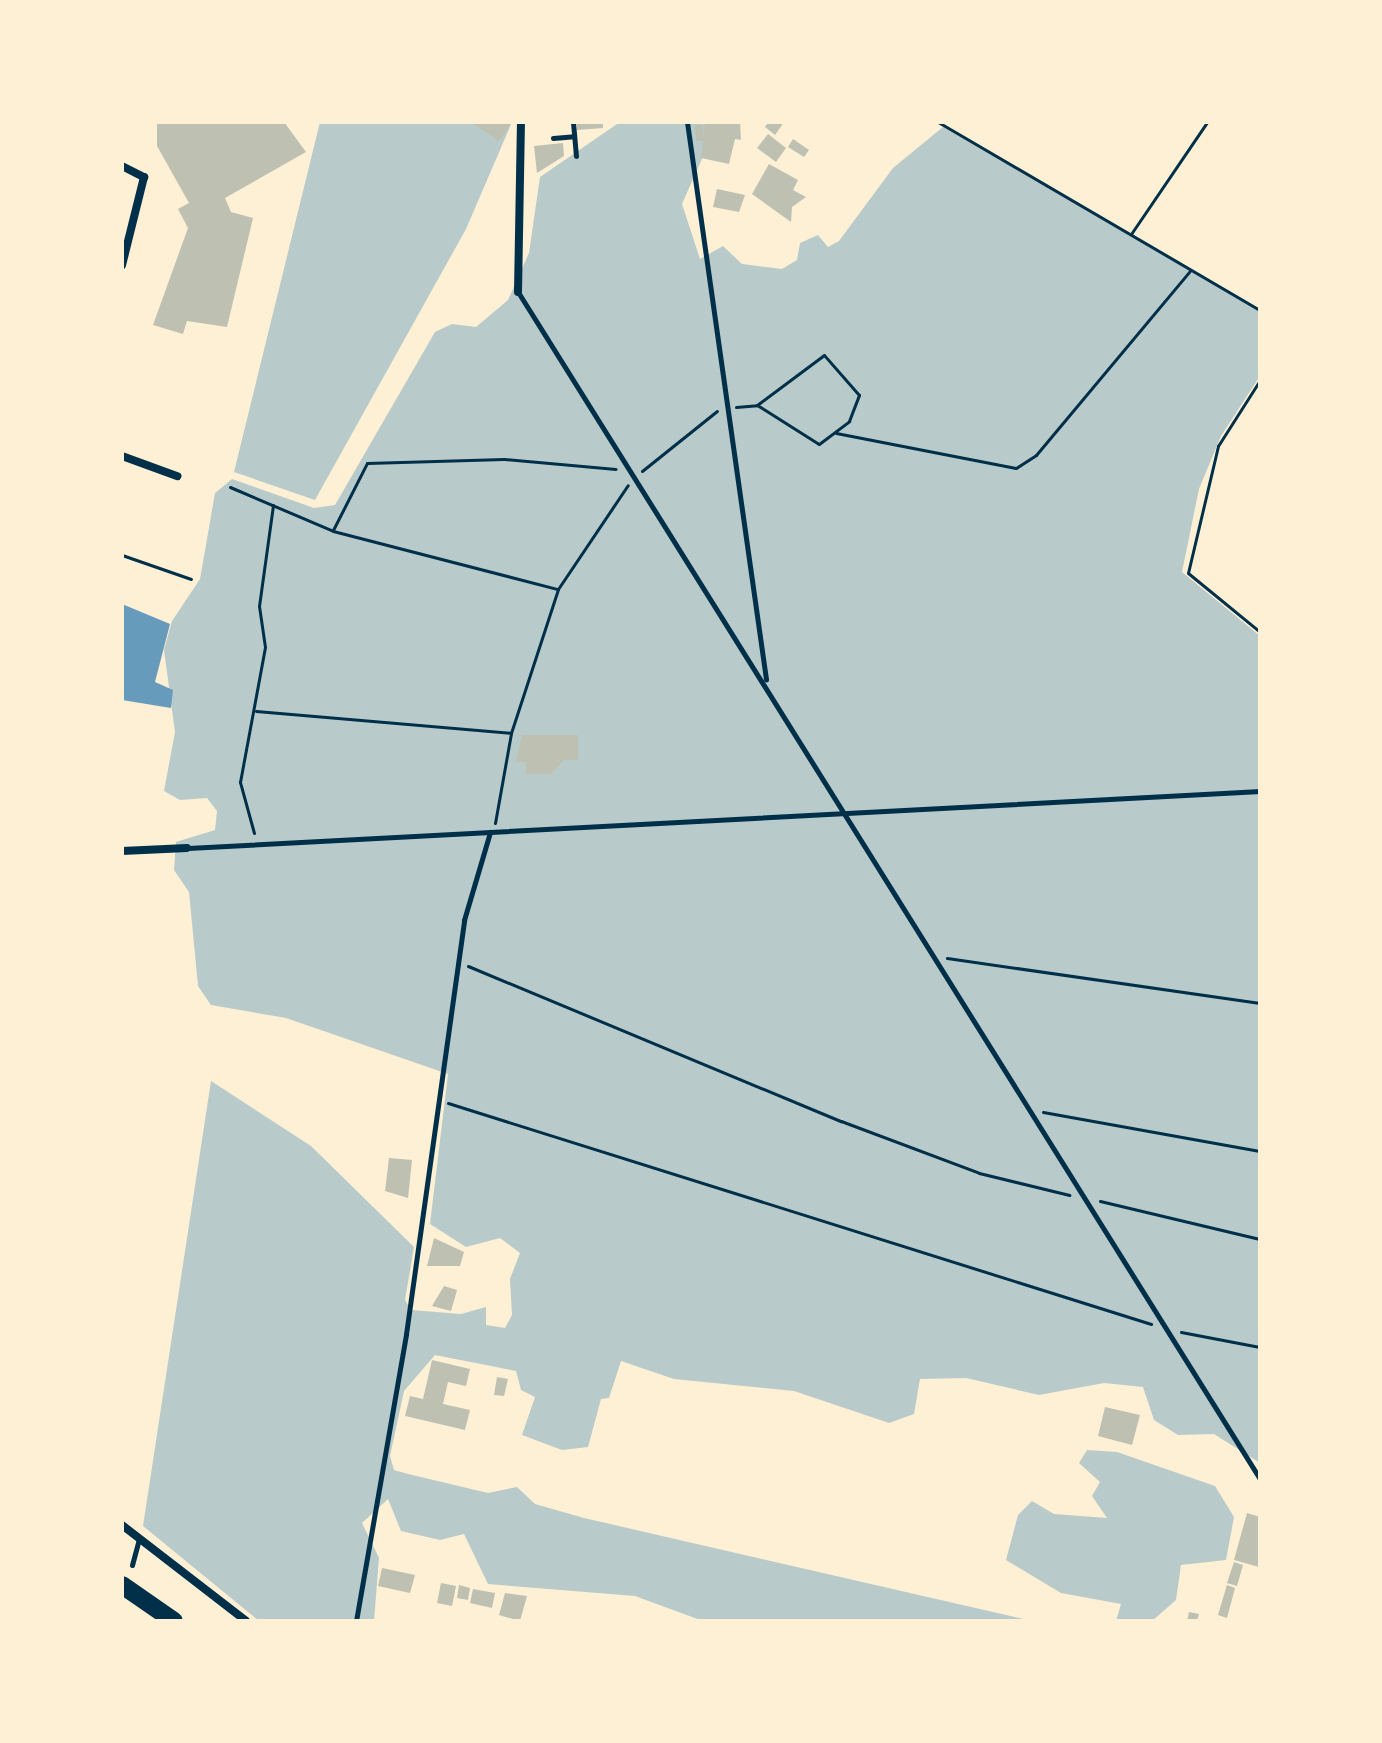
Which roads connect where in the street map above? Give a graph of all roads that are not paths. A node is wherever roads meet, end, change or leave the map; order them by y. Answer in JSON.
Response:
{"nodes":[{"id":1,"x":521,"y":122,"type":"edge"},
{"id":2,"x":573,"y":122,"type":"edge"},
{"id":3,"x":687,"y":122,"type":"edge"},
{"id":4,"x":574,"y":136,"type":"junction"},
{"id":5,"x":553,"y":138,"type":"dead end"},
{"id":6,"x":576,"y":156,"type":"dead end"},
{"id":7,"x":122,"y":166,"type":"edge"},
{"id":8,"x":122,"y":265,"type":"edge"},
{"id":9,"x":518,"y":292,"type":"joint"},
{"id":10,"x":122,"y":456,"type":"edge"},
{"id":11,"x":177,"y":476,"type":"dead end"},
{"id":12,"x":767,"y":681,"type":"junction"},
{"id":13,"x":1260,"y":791,"type":"edge"},
{"id":14,"x":849,"y":814,"type":"junction"},
{"id":15,"x":491,"y":832,"type":"junction"},
{"id":16,"x":187,"y":848,"type":"joint"},
{"id":17,"x":122,"y":851,"type":"edge"},
{"id":18,"x":1260,"y":1479,"type":"edge"},
{"id":19,"x":122,"y":1525,"type":"edge"},
{"id":20,"x":139,"y":1539,"type":"junction"},
{"id":21,"x":132,"y":1565,"type":"dead end"},
{"id":22,"x":122,"y":1585,"type":"edge"},
{"id":23,"x":174,"y":1621,"type":"edge"},
{"id":24,"x":246,"y":1621,"type":"edge"},
{"id":25,"x":356,"y":1621,"type":"edge"}],
"edges":[{"from":1,"to":9,"type":"street"},
{"from":2,"to":4,"type":"lane"},
{"from":3,"to":12,"type":"lane"},
{"from":4,"to":5,"type":"lane"},
{"from":4,"to":6,"type":"lane"},
{"from":7,"to":8,"type":"street"},
{"from":9,"to":12,"type":"lane"},
{"from":10,"to":11,"type":"street"},
{"from":12,"to":14,"type":"lane"},
{"from":13,"to":14,"type":"lane"},
{"from":14,"to":15,"type":"lane"},
{"from":14,"to":18,"type":"lane"},
{"from":15,"to":16,"type":"lane"},
{"from":15,"to":25,"type":"lane"},
{"from":16,"to":17,"type":"street"},
{"from":19,"to":20,"type":"street"},
{"from":20,"to":21,"type":"lane"},
{"from":20,"to":24,"type":"street"},
{"from":22,"to":23,"type":"highway"}]}
